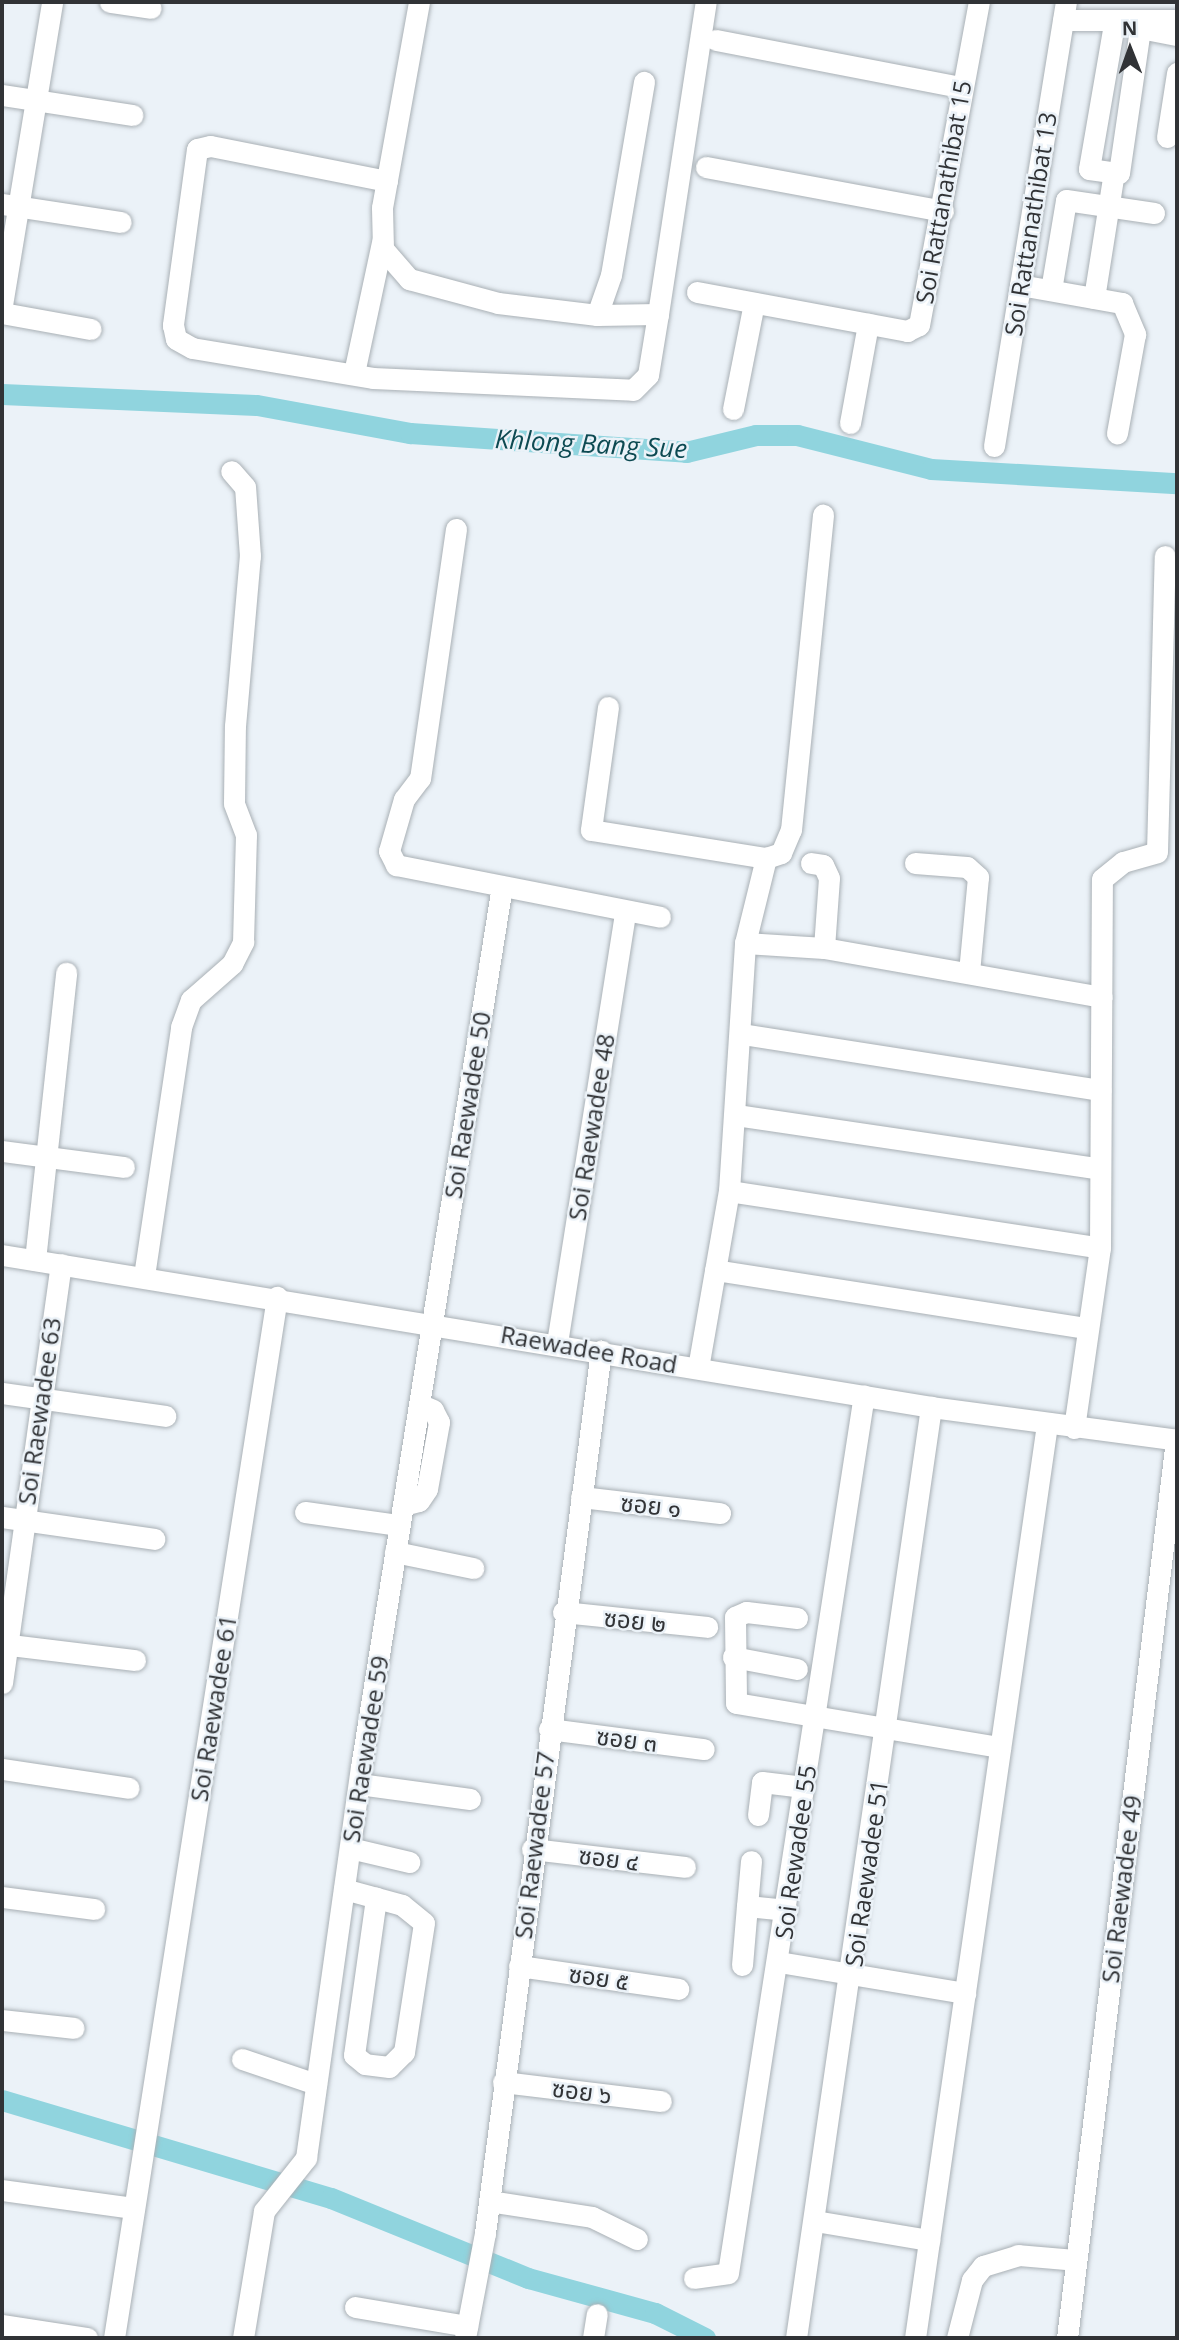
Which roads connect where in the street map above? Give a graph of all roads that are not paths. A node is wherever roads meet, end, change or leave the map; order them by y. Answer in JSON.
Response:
{"nodes":[{"id":1,"x":52,"y":2,"type":"edge"},
{"id":2,"x":110,"y":2,"type":"edge"},
{"id":3,"x":419,"y":2,"type":"edge"},
{"id":4,"x":706,"y":2,"type":"edge"},
{"id":5,"x":979,"y":2,"type":"edge"},
{"id":6,"x":150,"y":8,"type":"dead end"},
{"id":7,"x":1065,"y":11,"type":"edge"},
{"id":8,"x":1175,"y":19,"type":"edge"},
{"id":9,"x":1114,"y":24,"type":"junction"},
{"id":10,"x":1141,"y":26,"type":"junction"},
{"id":11,"x":716,"y":40,"type":"dead end"},
{"id":12,"x":1177,"y":73,"type":"edge"},
{"id":13,"x":644,"y":82,"type":"dead end"},
{"id":14,"x":961,"y":87,"type":"junction"},
{"id":15,"x":2,"y":95,"type":"edge"},
{"id":16,"x":36,"y":100,"type":"junction"},
{"id":17,"x":132,"y":115,"type":"dead end"},
{"id":18,"x":1167,"y":137,"type":"dead end"},
{"id":19,"x":706,"y":167,"type":"dead end"},
{"id":20,"x":1114,"y":172,"type":"junction"},
{"id":21,"x":387,"y":181,"type":"junction"},
{"id":22,"x":10,"y":205,"type":"edge"},
{"id":23,"x":1109,"y":206,"type":"junction"},
{"id":24,"x":943,"y":211,"type":"junction"},
{"id":25,"x":1154,"y":213,"type":"dead end"},
{"id":26,"x":121,"y":222,"type":"dead end"},
{"id":27,"x":383,"y":238,"type":"junction"},
{"id":28,"x":1020,"y":285,"type":"junction"},
{"id":29,"x":1051,"y":290,"type":"junction"},
{"id":30,"x":697,"y":292,"type":"dead end"},
{"id":31,"x":1094,"y":298,"type":"junction"},
{"id":32,"x":754,"y":303,"type":"junction"},
{"id":33,"x":2,"y":305,"type":"edge"},
{"id":34,"x":2,"y":313,"type":"edge"},
{"id":35,"x":658,"y":314,"type":"junction"},
{"id":36,"x":597,"y":315,"type":"junction"},
{"id":37,"x":868,"y":324,"type":"junction"},
{"id":38,"x":92,"y":329,"type":"dead end"},
{"id":39,"x":354,"y":373,"type":"junction"},
{"id":40,"x":733,"y":409,"type":"dead end"},
{"id":41,"x":850,"y":423,"type":"dead end"},
{"id":42,"x":1117,"y":433,"type":"dead end"},
{"id":43,"x":994,"y":446,"type":"dead end"},
{"id":44,"x":231,"y":471,"type":"dead end"},
{"id":45,"x":823,"y":515,"type":"dead end"},
{"id":46,"x":456,"y":529,"type":"dead end"},
{"id":47,"x":1166,"y":556,"type":"dead end"},
{"id":48,"x":608,"y":707,"type":"dead end"},
{"id":49,"x":766,"y":858,"type":"junction"},
{"id":50,"x":811,"y":863,"type":"dead end"},
{"id":51,"x":915,"y":863,"type":"dead end"},
{"id":52,"x":502,"y":886,"type":"junction"},
{"id":53,"x":625,"y":912,"type":"junction"},
{"id":54,"x":660,"y":917,"type":"dead end"},
{"id":55,"x":745,"y":943,"type":"junction"},
{"id":56,"x":824,"y":948,"type":"junction"},
{"id":57,"x":66,"y":972,"type":"dead end"},
{"id":58,"x":969,"y":973,"type":"junction"},
{"id":59,"x":1102,"y":998,"type":"junction"},
{"id":60,"x":743,"y":1034,"type":"junction"},
{"id":61,"x":1101,"y":1090,"type":"junction"},
{"id":62,"x":736,"y":1115,"type":"junction"},
{"id":63,"x":2,"y":1151,"type":"edge"},
{"id":64,"x":46,"y":1156,"type":"junction"},
{"id":65,"x":124,"y":1167,"type":"dead end"},
{"id":66,"x":1100,"y":1169,"type":"junction"},
{"id":67,"x":729,"y":1191,"type":"junction"},
{"id":68,"x":1100,"y":1248,"type":"junction"},
{"id":69,"x":2,"y":1255,"type":"edge"},
{"id":70,"x":35,"y":1260,"type":"junction"},
{"id":71,"x":61,"y":1264,"type":"junction"},
{"id":72,"x":715,"y":1270,"type":"junction"},
{"id":73,"x":144,"y":1276,"type":"junction"},
{"id":74,"x":277,"y":1297,"type":"junction"},
{"id":75,"x":432,"y":1323,"type":"junction"},
{"id":76,"x":1087,"y":1328,"type":"junction"},
{"id":77,"x":557,"y":1343,"type":"junction"},
{"id":78,"x":601,"y":1352,"type":"junction"},
{"id":79,"x":698,"y":1368,"type":"junction"},
{"id":80,"x":2,"y":1393,"type":"edge"},
{"id":81,"x":864,"y":1395,"type":"junction"},
{"id":82,"x":41,"y":1399,"type":"junction"},
{"id":83,"x":931,"y":1407,"type":"junction"},
{"id":84,"x":165,"y":1416,"type":"dead end"},
{"id":85,"x":1047,"y":1424,"type":"junction"},
{"id":86,"x":1074,"y":1428,"type":"junction"},
{"id":87,"x":1177,"y":1440,"type":"edge"},
{"id":88,"x":581,"y":1497,"type":"junction"},
{"id":89,"x":306,"y":1512,"type":"dead end"},
{"id":90,"x":720,"y":1513,"type":"dead end"},
{"id":91,"x":401,"y":1515,"type":"junction"},
{"id":92,"x":2,"y":1517,"type":"edge"},
{"id":93,"x":23,"y":1520,"type":"junction"},
{"id":94,"x":154,"y":1539,"type":"dead end"},
{"id":95,"x":395,"y":1552,"type":"junction"},
{"id":96,"x":473,"y":1568,"type":"dead end"},
{"id":97,"x":563,"y":1612,"type":"junction"},
{"id":98,"x":797,"y":1618,"type":"dead end"},
{"id":99,"x":707,"y":1627,"type":"dead end"},
{"id":100,"x":4,"y":1644,"type":"edge"},
{"id":101,"x":733,"y":1657,"type":"junction"},
{"id":102,"x":135,"y":1660,"type":"dead end"},
{"id":103,"x":797,"y":1669,"type":"dead end"},
{"id":104,"x":2,"y":1683,"type":"edge"},
{"id":105,"x":814,"y":1718,"type":"junction"},
{"id":106,"x":550,"y":1729,"type":"junction"},
{"id":107,"x":886,"y":1730,"type":"junction"},
{"id":108,"x":1000,"y":1747,"type":"junction"},
{"id":109,"x":704,"y":1749,"type":"dead end"},
{"id":110,"x":2,"y":1769,"type":"edge"},
{"id":111,"x":359,"y":1784,"type":"junction"},
{"id":112,"x":804,"y":1787,"type":"junction"},
{"id":113,"x":129,"y":1788,"type":"dead end"},
{"id":114,"x":470,"y":1799,"type":"dead end"},
{"id":115,"x":758,"y":1815,"type":"dead end"},
{"id":116,"x":349,"y":1848,"type":"junction"},
{"id":117,"x":533,"y":1849,"type":"junction"},
{"id":118,"x":751,"y":1861,"type":"dead end"},
{"id":119,"x":409,"y":1862,"type":"dead end"},
{"id":120,"x":685,"y":1867,"type":"dead end"},
{"id":121,"x":344,"y":1889,"type":"junction"},
{"id":122,"x":2,"y":1896,"type":"edge"},
{"id":123,"x":376,"y":1898,"type":"junction"},
{"id":124,"x":747,"y":1906,"type":"junction"},
{"id":125,"x":94,"y":1909,"type":"dead end"},
{"id":126,"x":787,"y":1910,"type":"junction"},
{"id":127,"x":779,"y":1962,"type":"junction"},
{"id":128,"x":742,"y":1965,"type":"dead end"},
{"id":129,"x":519,"y":1966,"type":"junction"},
{"id":130,"x":851,"y":1976,"type":"junction"},
{"id":131,"x":678,"y":1989,"type":"dead end"},
{"id":132,"x":965,"y":1993,"type":"junction"},
{"id":133,"x":2,"y":2020,"type":"edge"},
{"id":134,"x":74,"y":2028,"type":"dead end"},
{"id":135,"x":242,"y":2059,"type":"dead end"},
{"id":136,"x":503,"y":2082,"type":"junction"},
{"id":137,"x":316,"y":2084,"type":"junction"},
{"id":138,"x":661,"y":2101,"type":"dead end"},
{"id":139,"x":2,"y":2190,"type":"edge"},
{"id":140,"x":489,"y":2200,"type":"junction"},
{"id":141,"x":134,"y":2208,"type":"junction"},
{"id":142,"x":815,"y":2221,"type":"junction"},
{"id":143,"x":637,"y":2239,"type":"dead end"},
{"id":144,"x":929,"y":2240,"type":"junction"},
{"id":145,"x":1076,"y":2260,"type":"junction"},
{"id":146,"x":694,"y":2278,"type":"dead end"},
{"id":147,"x":355,"y":2306,"type":"dead end"},
{"id":148,"x":597,"y":2314,"type":"dead end"},
{"id":149,"x":2,"y":2325,"type":"edge"},
{"id":150,"x":466,"y":2332,"type":"edge"},
{"id":151,"x":87,"y":2338,"type":"edge"},
{"id":152,"x":114,"y":2338,"type":"edge"},
{"id":153,"x":243,"y":2338,"type":"edge"},
{"id":154,"x":593,"y":2338,"type":"edge"},
{"id":155,"x":796,"y":2338,"type":"edge"},
{"id":156,"x":915,"y":2338,"type":"edge"},
{"id":157,"x":957,"y":2338,"type":"edge"},
{"id":158,"x":1067,"y":2338,"type":"edge"}],
"edges":[{"from":1,"to":16,"type":"street"},
{"from":2,"to":6,"type":"street"},
{"from":3,"to":21,"type":"street"},
{"from":4,"to":35,"type":"street"},
{"from":5,"to":14,"type":"street","name":"Soi Rattanathibat 15"},
{"from":7,"to":9,"type":"street"},
{"from":7,"to":28,"type":"street","name":"Soi Rattanathibat 13"},
{"from":8,"to":10,"type":"street"},
{"from":9,"to":10,"type":"street"},
{"from":9,"to":20,"type":"street"},
{"from":10,"to":20,"type":"street"},
{"from":11,"to":14,"type":"street"},
{"from":12,"to":18,"type":"street"},
{"from":13,"to":36,"type":"street"},
{"from":14,"to":24,"type":"street","name":"Soi Rattanathibat 15"},
{"from":15,"to":16,"type":"street"},
{"from":16,"to":17,"type":"street"},
{"from":16,"to":22,"type":"street"},
{"from":19,"to":24,"type":"street"},
{"from":20,"to":23,"type":"street"},
{"from":21,"to":27,"type":"street"},
{"from":21,"to":39,"type":"street"},
{"from":22,"to":26,"type":"street"},
{"from":22,"to":33,"type":"street"},
{"from":23,"to":25,"type":"street"},
{"from":23,"to":29,"type":"street"},
{"from":23,"to":31,"type":"street"},
{"from":24,"to":37,"type":"street","name":"Soi Rattanathibat 15"},
{"from":27,"to":36,"type":"street"},
{"from":27,"to":39,"type":"street"},
{"from":28,"to":29,"type":"street"},
{"from":28,"to":43,"type":"street","name":"Soi Rattanathibat 13"},
{"from":29,"to":31,"type":"street"},
{"from":30,"to":32,"type":"street","name":"Soi Rattanathibat 15"},
{"from":31,"to":42,"type":"street"},
{"from":32,"to":37,"type":"street","name":"Soi Rattanathibat 15"},
{"from":32,"to":40,"type":"street"},
{"from":34,"to":38,"type":"street"},
{"from":35,"to":36,"type":"street"},
{"from":35,"to":39,"type":"street"},
{"from":37,"to":41,"type":"street"},
{"from":44,"to":73,"type":"street"},
{"from":45,"to":49,"type":"street"},
{"from":46,"to":52,"type":"street"},
{"from":47,"to":59,"type":"street"},
{"from":48,"to":49,"type":"street"},
{"from":49,"to":55,"type":"street"},
{"from":50,"to":56,"type":"street"},
{"from":51,"to":58,"type":"street"},
{"from":52,"to":53,"type":"street"},
{"from":52,"to":75,"type":"street","name":"Soi Raewadee 50"},
{"from":53,"to":54,"type":"street"},
{"from":53,"to":77,"type":"street","name":"Soi Raewadee 48"},
{"from":55,"to":56,"type":"street"},
{"from":55,"to":60,"type":"street"},
{"from":56,"to":58,"type":"street"},
{"from":57,"to":64,"type":"street"},
{"from":58,"to":59,"type":"street"},
{"from":59,"to":61,"type":"street"},
{"from":60,"to":61,"type":"street"},
{"from":60,"to":62,"type":"street"},
{"from":61,"to":66,"type":"street"},
{"from":62,"to":66,"type":"street"},
{"from":62,"to":67,"type":"street"},
{"from":63,"to":64,"type":"street"},
{"from":64,"to":65,"type":"street"},
{"from":64,"to":70,"type":"street"},
{"from":66,"to":68,"type":"street"},
{"from":67,"to":68,"type":"street"},
{"from":67,"to":72,"type":"street"},
{"from":68,"to":76,"type":"street"},
{"from":69,"to":70,"type":"street","name":"Raewadee Road"},
{"from":70,"to":71,"type":"street","name":"Raewadee Road"},
{"from":71,"to":73,"type":"street","name":"Raewadee Road"},
{"from":71,"to":82,"type":"street","name":"Soi Raewadee 63"},
{"from":72,"to":76,"type":"street"},
{"from":72,"to":79,"type":"street"},
{"from":73,"to":74,"type":"street","name":"Raewadee Road"},
{"from":74,"to":75,"type":"street","name":"Raewadee Road"},
{"from":74,"to":141,"type":"street","name":"Soi Raewadee 61"},
{"from":75,"to":77,"type":"street","name":"Raewadee Road"},
{"from":75,"to":91,"type":"street","name":"Soi Raewadee 59"},
{"from":76,"to":86,"type":"street"},
{"from":77,"to":78,"type":"street","name":"Raewadee Road"},
{"from":78,"to":79,"type":"street","name":"Raewadee Road"},
{"from":78,"to":88,"type":"street","name":"Soi Raewadee 57"},
{"from":79,"to":81,"type":"street","name":"Raewadee Road"},
{"from":80,"to":82,"type":"street"},
{"from":81,"to":83,"type":"street","name":"Raewadee Road"},
{"from":81,"to":105,"type":"street","name":"Soi Rewadee 55"},
{"from":82,"to":84,"type":"street"},
{"from":82,"to":93,"type":"street","name":"Soi Raewadee 63"},
{"from":83,"to":85,"type":"street","name":"Raewadee Road"},
{"from":83,"to":107,"type":"street","name":"Soi Raewadee 51"},
{"from":85,"to":86,"type":"street","name":"Raewadee Road"},
{"from":85,"to":108,"type":"street"},
{"from":86,"to":87,"type":"street","name":"Raewadee Road"},
{"from":87,"to":145,"type":"street","name":"Soi Raewadee 49"},
{"from":88,"to":90,"type":"street","name":"ซอย ๑"},
{"from":88,"to":97,"type":"street","name":"Soi Raewadee 57"},
{"from":89,"to":91,"type":"street"},
{"from":91,"to":95,"type":"street","name":"Soi Raewadee 59"},
{"from":92,"to":93,"type":"street"},
{"from":93,"to":94,"type":"street"},
{"from":93,"to":100,"type":"street","name":"Soi Raewadee 63"},
{"from":95,"to":96,"type":"street"},
{"from":95,"to":111,"type":"street","name":"Soi Raewadee 59"},
{"from":97,"to":99,"type":"street","name":"ซอย ๒"},
{"from":97,"to":106,"type":"street","name":"Soi Raewadee 57"},
{"from":98,"to":101,"type":"street"},
{"from":100,"to":102,"type":"street"},
{"from":100,"to":104,"type":"street","name":"Soi Raewadee 63"},
{"from":101,"to":103,"type":"street"},
{"from":101,"to":105,"type":"street"},
{"from":105,"to":107,"type":"street"},
{"from":105,"to":112,"type":"street","name":"Soi Rewadee 55"},
{"from":106,"to":109,"type":"street","name":"ซอย ๓"},
{"from":106,"to":117,"type":"street","name":"Soi Raewadee 57"},
{"from":107,"to":108,"type":"street"},
{"from":107,"to":130,"type":"street","name":"Soi Raewadee 51"},
{"from":108,"to":132,"type":"street"},
{"from":110,"to":113,"type":"street"},
{"from":111,"to":114,"type":"street"},
{"from":111,"to":116,"type":"street","name":"Soi Raewadee 59"},
{"from":112,"to":115,"type":"street"},
{"from":112,"to":126,"type":"street","name":"Soi Rewadee 55"},
{"from":116,"to":119,"type":"street"},
{"from":116,"to":121,"type":"street","name":"Soi Raewadee 59"},
{"from":117,"to":120,"type":"street","name":"ซอย ๔"},
{"from":117,"to":129,"type":"street","name":"Soi Raewadee 57"},
{"from":118,"to":124,"type":"street"},
{"from":121,"to":123,"type":"street"},
{"from":121,"to":137,"type":"street","name":"Soi Raewadee 59"},
{"from":122,"to":125,"type":"street"},
{"from":123,"to":123,"type":"street"},
{"from":124,"to":126,"type":"street"},
{"from":124,"to":128,"type":"street"},
{"from":126,"to":127,"type":"street","name":"Soi Rewadee 55"},
{"from":127,"to":130,"type":"street"},
{"from":127,"to":146,"type":"street","name":"Soi Rewadee 55"},
{"from":129,"to":131,"type":"street","name":"ซอย ๕"},
{"from":129,"to":136,"type":"street","name":"Soi Raewadee 57"},
{"from":130,"to":132,"type":"street"},
{"from":130,"to":142,"type":"street","name":"Soi Raewadee 51"},
{"from":132,"to":144,"type":"street"},
{"from":133,"to":134,"type":"street"},
{"from":135,"to":137,"type":"street"},
{"from":136,"to":138,"type":"street","name":"ซอย ๖"},
{"from":136,"to":140,"type":"street","name":"Soi Raewadee 57"},
{"from":137,"to":153,"type":"street","name":"Soi Raewadee 59"},
{"from":139,"to":141,"type":"street"},
{"from":140,"to":143,"type":"street"},
{"from":140,"to":150,"type":"street","name":"Soi Raewadee 57"},
{"from":141,"to":152,"type":"street"},
{"from":142,"to":144,"type":"street"},
{"from":142,"to":155,"type":"street","name":"Soi Raewadee 51"},
{"from":144,"to":156,"type":"street"},
{"from":145,"to":157,"type":"street"},
{"from":145,"to":158,"type":"street","name":"Soi Raewadee 49"},
{"from":147,"to":150,"type":"street"},
{"from":148,"to":154,"type":"street"},
{"from":149,"to":151,"type":"street"}]}
